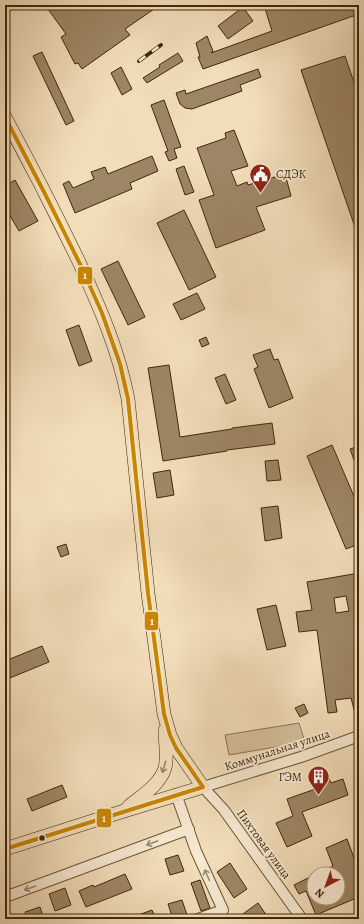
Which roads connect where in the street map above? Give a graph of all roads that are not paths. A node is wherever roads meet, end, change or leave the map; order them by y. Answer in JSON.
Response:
{"nodes":[{"id":1,"x":5,"y":116,"type":"edge"},
{"id":2,"x":164,"y":714,"type":"junction"},
{"id":3,"x":359,"y":736,"type":"edge"},
{"id":4,"x":203,"y":787,"type":"junction"},
{"id":5,"x":176,"y":794,"type":"junction"},
{"id":6,"x":124,"y":811,"type":"junction"},
{"id":7,"x":189,"y":829,"type":"junction"},
{"id":8,"x":5,"y":849,"type":"edge"},
{"id":9,"x":5,"y":897,"type":"edge"},
{"id":10,"x":198,"y":919,"type":"edge"},
{"id":11,"x":302,"y":919,"type":"edge"}],
"edges":[{"from":1,"to":2,"type":"main road"},
{"from":2,"to":4,"type":"main road"},
{"from":2,"to":6,"type":"main road","one_way":true},
{"from":3,"to":4,"type":"street","name":"Коммунальная улица"},
{"from":4,"to":5,"type":"main road"},
{"from":4,"to":11,"type":"street","name":"Пихтовая улица"},
{"from":5,"to":6,"type":"main road"},
{"from":5,"to":7,"type":"street"},
{"from":6,"to":8,"type":"main road"},
{"from":7,"to":9,"type":"street","one_way":true},
{"from":10,"to":7,"type":"street","one_way":true}]}
